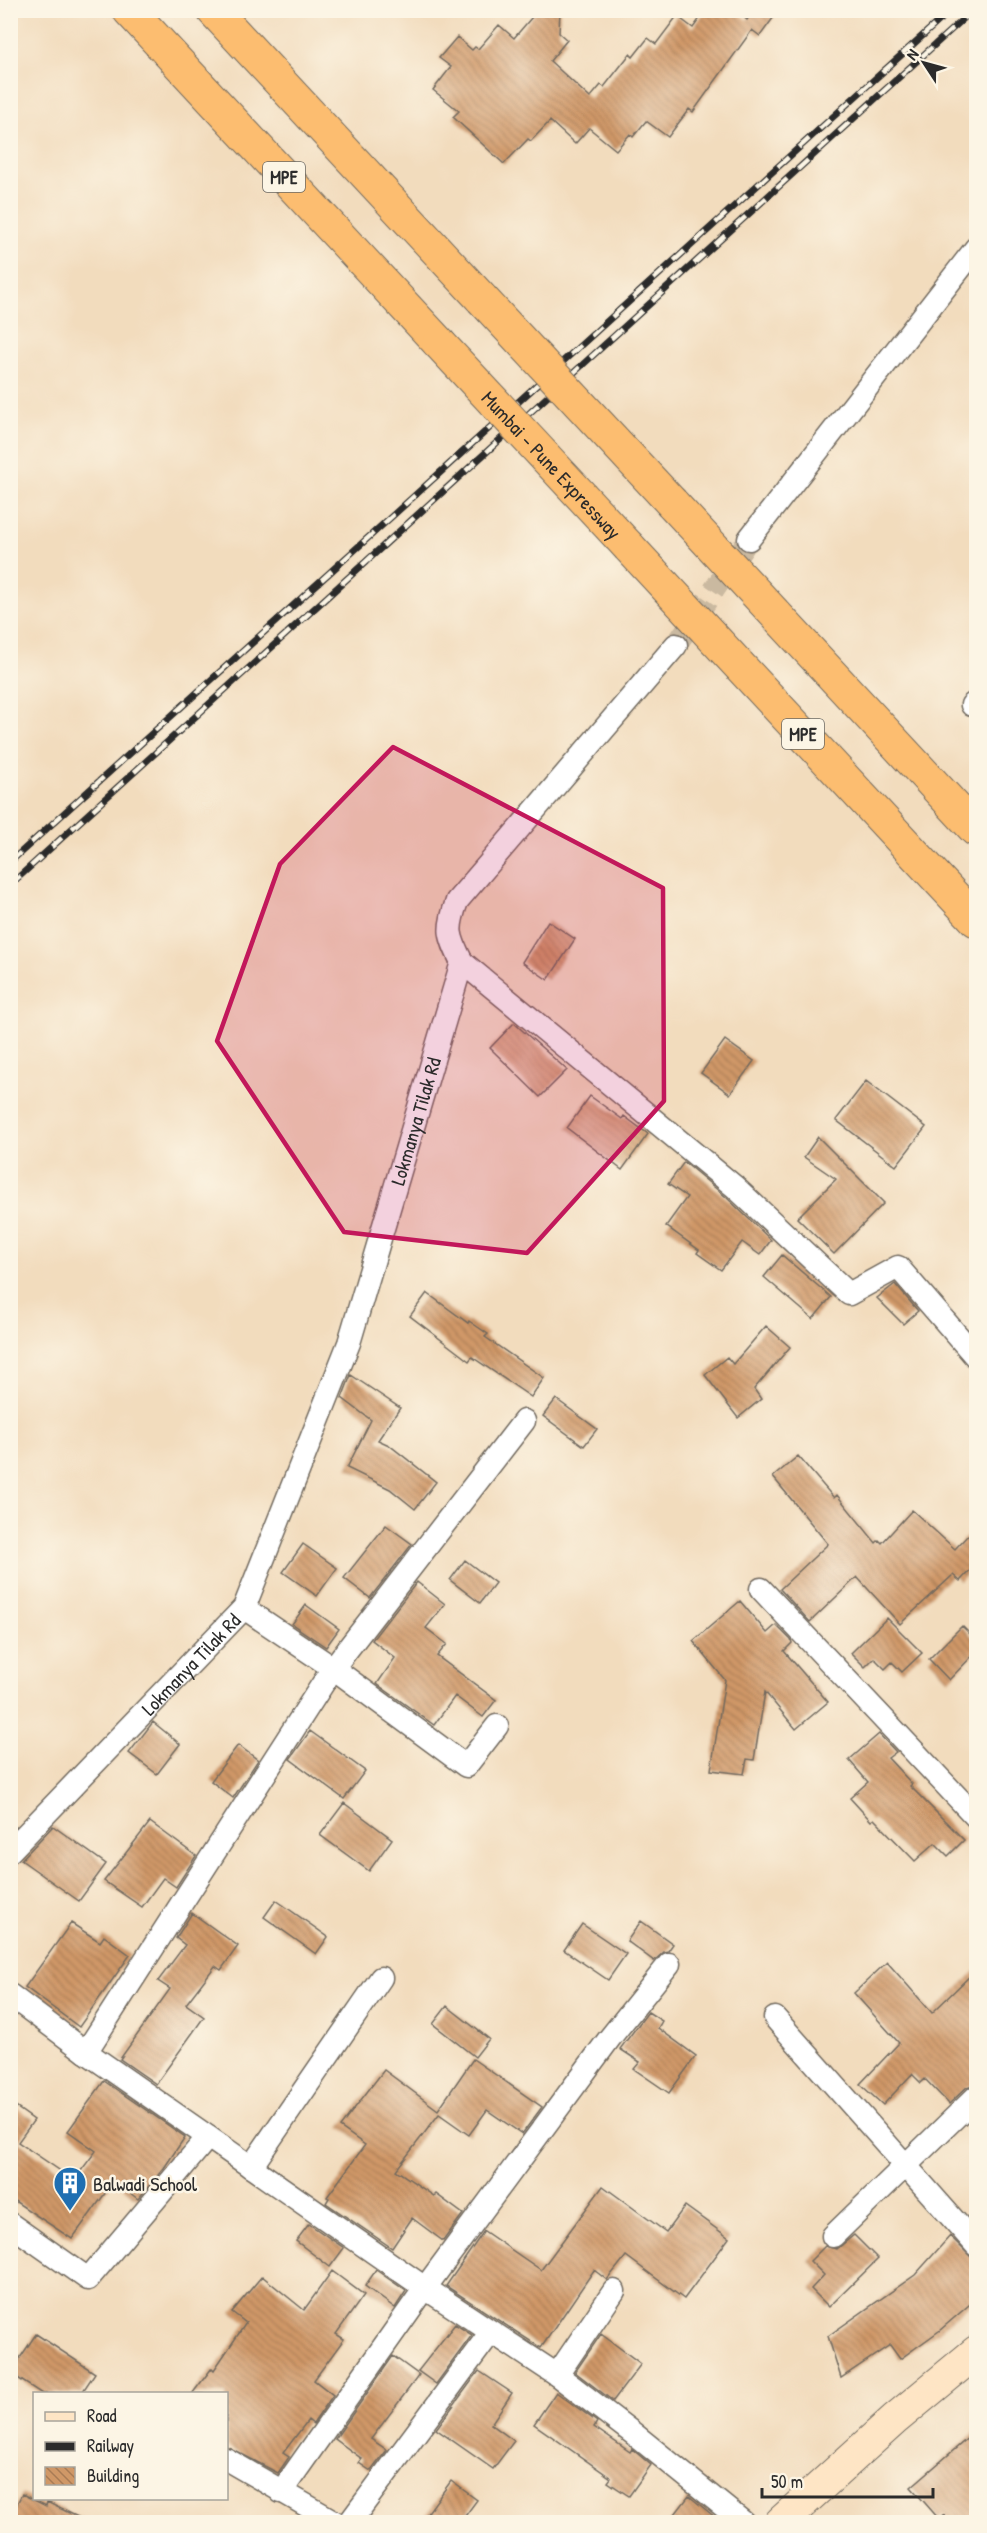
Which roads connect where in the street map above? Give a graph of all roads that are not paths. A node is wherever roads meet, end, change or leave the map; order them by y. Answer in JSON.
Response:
{"nodes":[{"id":1,"x":129,"y":10,"type":"edge"},
{"id":2,"x":213,"y":10,"type":"edge"},
{"id":3,"x":976,"y":248,"type":"edge"},
{"id":4,"x":749,"y":539,"type":"tunnel mouth"},
{"id":5,"x":675,"y":645,"type":"tunnel mouth"},
{"id":6,"x":976,"y":830,"type":"edge"},
{"id":7,"x":976,"y":920,"type":"edge"},
{"id":8,"x":462,"y":962,"type":"junction"},
{"id":9,"x":976,"y":1357,"type":"edge"},
{"id":10,"x":524,"y":1421,"type":"dead end"},
{"id":11,"x":761,"y":1589,"type":"dead end"},
{"id":12,"x":244,"y":1608,"type":"junction"},
{"id":13,"x":333,"y":1668,"type":"junction"},
{"id":14,"x":497,"y":1726,"type":"dead end"},
{"id":15,"x":976,"y":1817,"type":"edge"},
{"id":16,"x":10,"y":1851,"type":"edge"},
{"id":17,"x":669,"y":1964,"type":"dead end"},
{"id":18,"x":381,"y":1978,"type":"dead end"},
{"id":19,"x":10,"y":1995,"type":"edge"},
{"id":20,"x":775,"y":2018,"type":"dead end"},
{"id":21,"x":86,"y":2052,"type":"junction"},
{"id":22,"x":976,"y":2097,"type":"edge"},
{"id":23,"x":208,"y":2137,"type":"junction"},
{"id":24,"x":906,"y":2166,"type":"junction"},
{"id":25,"x":251,"y":2167,"type":"junction"},
{"id":26,"x":10,"y":2223,"type":"edge"},
{"id":27,"x":833,"y":2236,"type":"dead end"},
{"id":28,"x":976,"y":2245,"type":"edge"},
{"id":29,"x":425,"y":2288,"type":"junction"},
{"id":30,"x":614,"y":2290,"type":"dead end"},
{"id":31,"x":490,"y":2332,"type":"junction"},
{"id":32,"x":976,"y":2352,"type":"edge"},
{"id":33,"x":556,"y":2375,"type":"junction"},
{"id":34,"x":228,"y":2460,"type":"edge"},
{"id":35,"x":281,"y":2492,"type":"junction"},
{"id":36,"x":335,"y":2523,"type":"edge"},
{"id":37,"x":350,"y":2523,"type":"edge"},
{"id":38,"x":743,"y":2523,"type":"edge"},
{"id":39,"x":781,"y":2523,"type":"edge"}],
"edges":[{"from":1,"to":7,"type":"highway","name":"Mumbai - Pune Expressway","number":"MPE","bridge":true},
{"from":2,"to":6,"type":"highway","bridge":true},
{"from":3,"to":4,"type":"street"},
{"from":5,"to":8,"type":"street"},
{"from":8,"to":9,"type":"street"},
{"from":8,"to":12,"type":"street","name":"Lokmanya Tilak Rd"},
{"from":10,"to":13,"type":"street"},
{"from":11,"to":15,"type":"street"},
{"from":12,"to":13,"type":"street"},
{"from":12,"to":16,"type":"street","name":"Lokmanya Tilak Rd"},
{"from":13,"to":14,"type":"street"},
{"from":13,"to":21,"type":"street"},
{"from":17,"to":29,"type":"street"},
{"from":18,"to":25,"type":"street"},
{"from":19,"to":21,"type":"street"},
{"from":20,"to":24,"type":"street"},
{"from":21,"to":23,"type":"street"},
{"from":22,"to":24,"type":"street"},
{"from":23,"to":25,"type":"street"},
{"from":23,"to":26,"type":"street"},
{"from":24,"to":27,"type":"street"},
{"from":24,"to":28,"type":"street"},
{"from":25,"to":29,"type":"street"},
{"from":29,"to":31,"type":"street"},
{"from":29,"to":35,"type":"street"},
{"from":30,"to":33,"type":"street"},
{"from":31,"to":33,"type":"street"},
{"from":31,"to":37,"type":"street"},
{"from":32,"to":39,"type":"main road"},
{"from":33,"to":38,"type":"street"},
{"from":34,"to":35,"type":"street"},
{"from":35,"to":36,"type":"street"}]}
